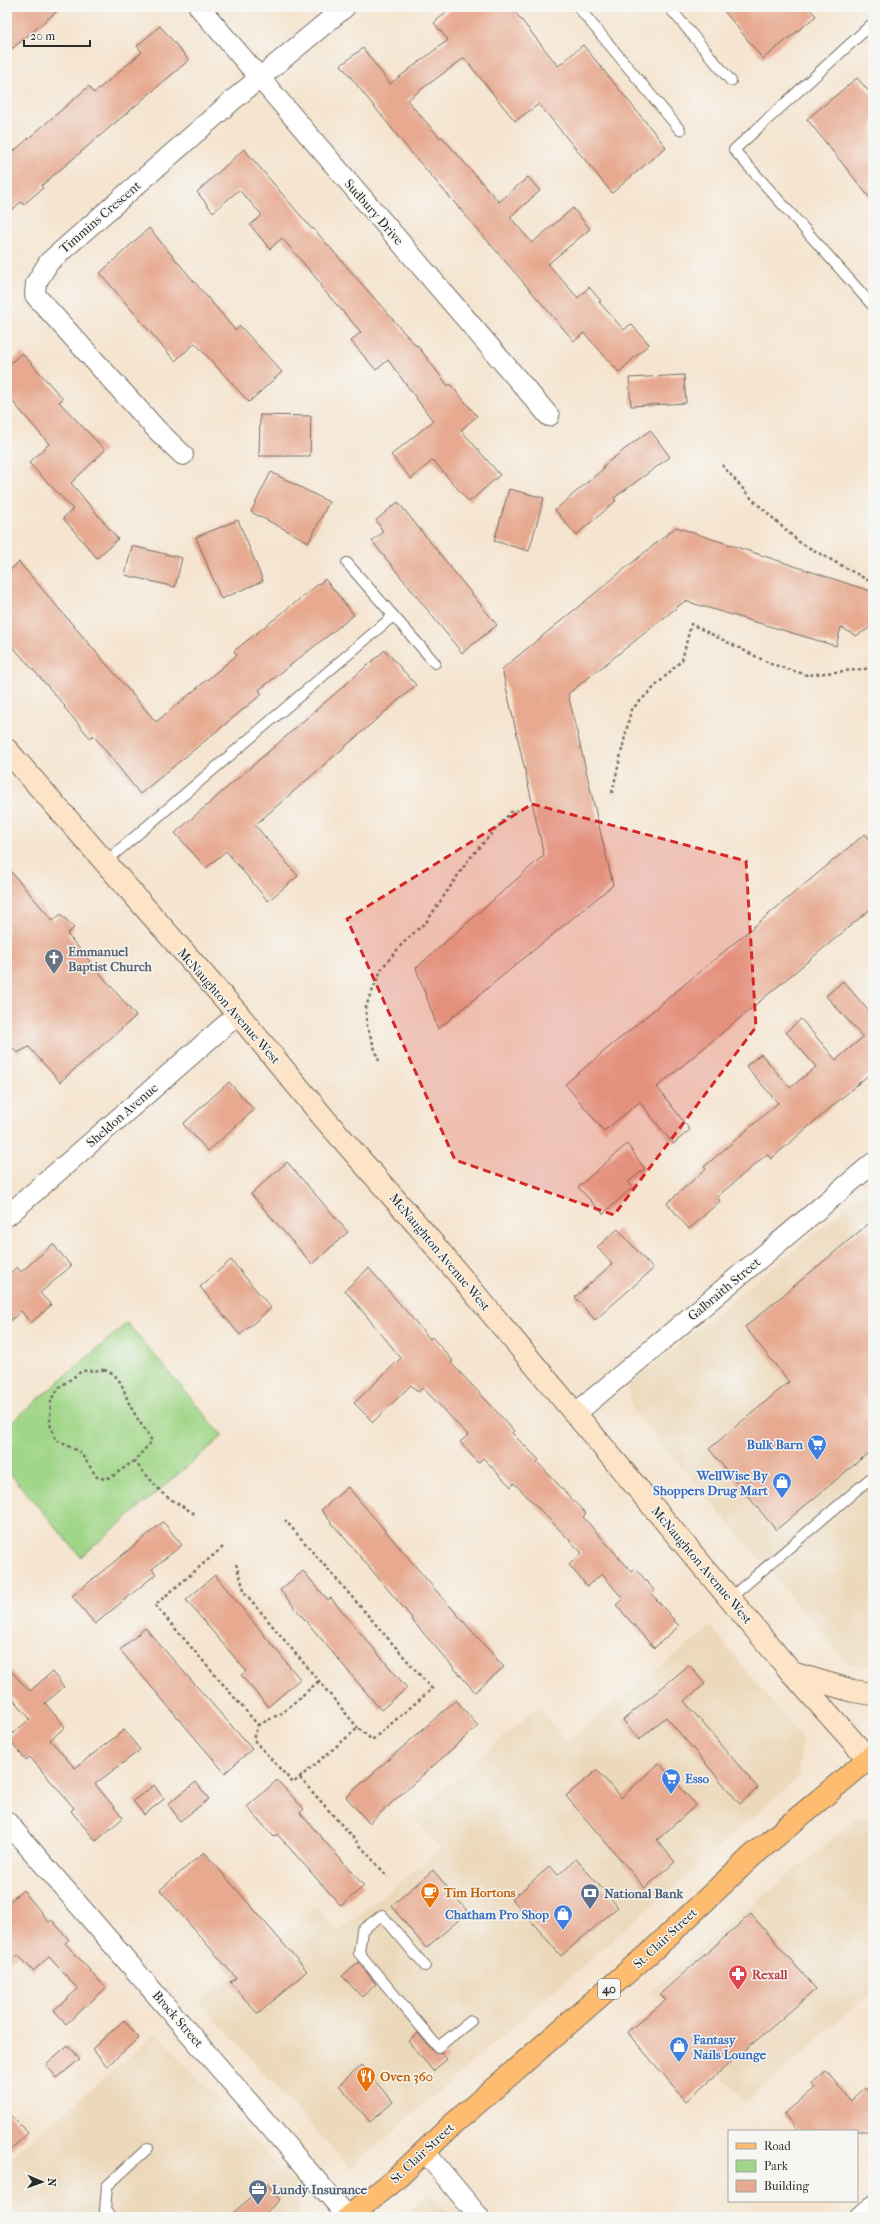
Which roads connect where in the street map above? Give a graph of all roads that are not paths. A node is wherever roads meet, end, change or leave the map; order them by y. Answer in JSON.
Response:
{"nodes":[{"id":1,"x":199,"y":7,"type":"edge"},
{"id":2,"x":344,"y":7,"type":"edge"},
{"id":3,"x":578,"y":7,"type":"edge"},
{"id":4,"x":669,"y":7,"type":"edge"},
{"id":5,"x":873,"y":23,"type":"edge"},
{"id":6,"x":260,"y":79,"type":"junction"},
{"id":7,"x":731,"y":81,"type":"dead end"},
{"id":8,"x":680,"y":130,"type":"dead end"},
{"id":9,"x":873,"y":306,"type":"edge"},
{"id":10,"x":549,"y":416,"type":"dead end"},
{"id":11,"x":183,"y":455,"type":"dead end"},
{"id":12,"x":347,"y":563,"type":"dead end"},
{"id":13,"x":392,"y":617,"type":"junction"},
{"id":14,"x":435,"y":663,"type":"dead end"},
{"id":15,"x":7,"y":750,"type":"edge"},
{"id":16,"x":104,"y":863,"type":"junction"},
{"id":17,"x":238,"y":1014,"type":"junction"},
{"id":18,"x":873,"y":1163,"type":"edge"},
{"id":19,"x":7,"y":1216,"type":"edge"},
{"id":20,"x":574,"y":1414,"type":"junction"},
{"id":21,"x":873,"y":1476,"type":"edge"},
{"id":22,"x":730,"y":1598,"type":"junction"},
{"id":23,"x":792,"y":1673,"type":"junction"},
{"id":24,"x":873,"y":1694,"type":"edge"},
{"id":25,"x":871,"y":1759,"type":"edge"},
{"id":26,"x":7,"y":1822,"type":"edge"},
{"id":27,"x":425,"y":1966,"type":"dead end"},
{"id":28,"x":470,"y":2021,"type":"dead end"},
{"id":29,"x":148,"y":2148,"type":"dead end"},
{"id":30,"x":425,"y":2152,"type":"junction"},
{"id":31,"x":873,"y":2205,"type":"edge"},
{"id":32,"x":110,"y":2217,"type":"edge"},
{"id":33,"x":348,"y":2217,"type":"edge"},
{"id":34,"x":479,"y":2217,"type":"edge"},
{"id":35,"x":860,"y":2217,"type":"edge"}],
"edges":[{"from":1,"to":6,"type":"street","name":"Sudbury Drive"},
{"from":2,"to":6,"type":"street","name":"Timmins Crescent"},
{"from":3,"to":8,"type":"lane"},
{"from":4,"to":7,"type":"lane"},
{"from":5,"to":9,"type":"lane"},
{"from":6,"to":10,"type":"street","name":"Sudbury Drive"},
{"from":6,"to":11,"type":"street","name":"Timmins Crescent"},
{"from":12,"to":13,"type":"lane"},
{"from":13,"to":14,"type":"lane"},
{"from":13,"to":16,"type":"lane"},
{"from":15,"to":16,"type":"main road","name":"McNaughton Avenue West"},
{"from":16,"to":17,"type":"main road","name":"McNaughton Avenue West"},
{"from":17,"to":19,"type":"street","name":"Sheldon Avenue"},
{"from":17,"to":20,"type":"main road","name":"McNaughton Avenue West"},
{"from":18,"to":20,"type":"street","name":"Galbraith Street"},
{"from":20,"to":22,"type":"main road","name":"McNaughton Avenue West"},
{"from":21,"to":22,"type":"lane"},
{"from":22,"to":23,"type":"main road","name":"McNaughton Avenue West"},
{"from":23,"to":24,"type":"main road"},
{"from":23,"to":25,"type":"main road","name":"McNaughton Avenue West"},
{"from":25,"to":30,"type":"main road","name":"St. Clair Street","number":"40"},
{"from":26,"to":33,"type":"street","name":"Brock Street"},
{"from":27,"to":28,"type":"lane"},
{"from":29,"to":32,"type":"lane"},
{"from":30,"to":33,"type":"main road","name":"St. Clair Street","number":"40"},
{"from":30,"to":34,"type":"street"},
{"from":31,"to":35,"type":"street"}]}
